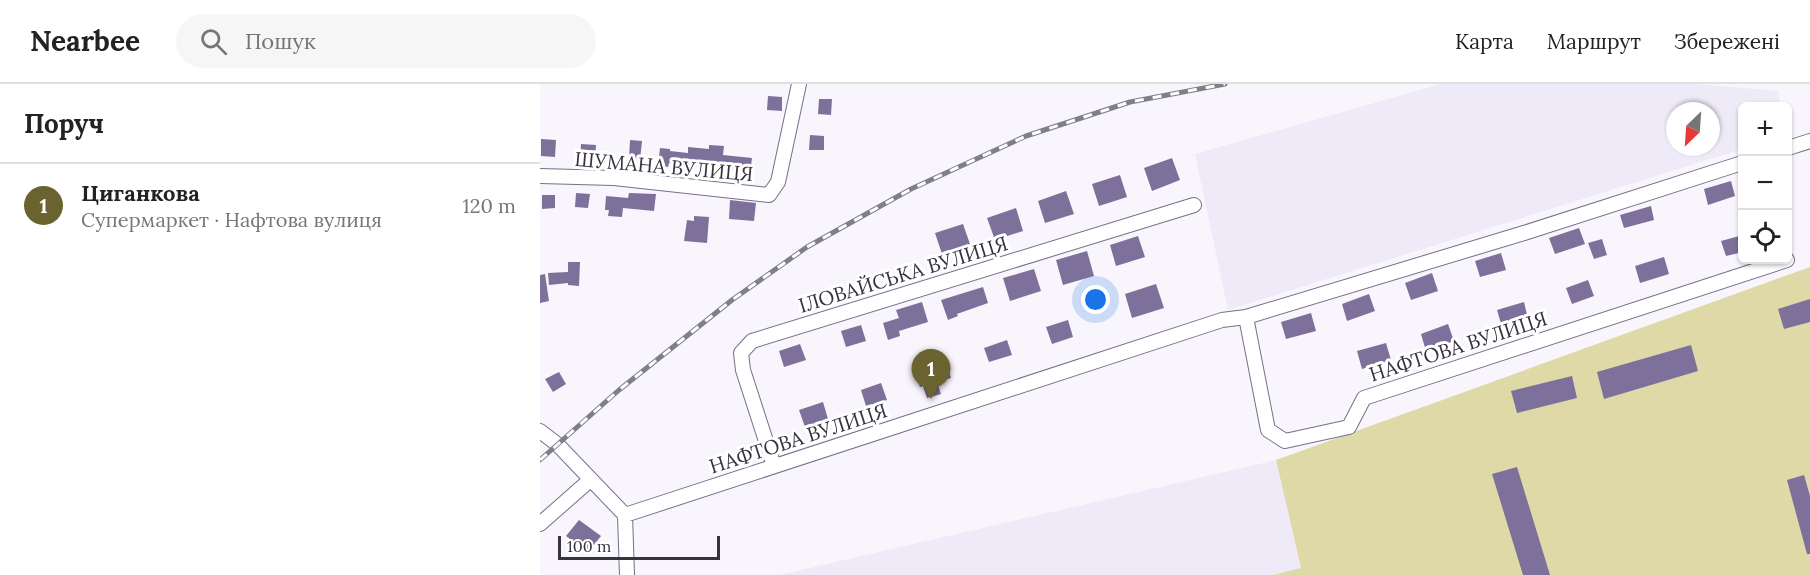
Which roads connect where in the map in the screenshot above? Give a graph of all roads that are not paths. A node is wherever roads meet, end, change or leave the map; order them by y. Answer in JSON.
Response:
{"nodes":[{"id":1,"x":799,"y":84,"type":"edge"},
{"id":2,"x":1810,"y":141,"type":"edge"},
{"id":3,"x":1792,"y":147,"type":"edge"},
{"id":4,"x":1738,"y":165,"type":"edge"},
{"id":5,"x":540,"y":176,"type":"edge"},
{"id":6,"x":1194,"y":205,"type":"dead end"},
{"id":7,"x":1773,"y":264,"type":"edge"},
{"id":8,"x":1246,"y":317,"type":"junction"},
{"id":9,"x":540,"y":431,"type":"edge"},
{"id":10,"x":774,"y":466,"type":"junction"},
{"id":11,"x":590,"y":480,"type":"junction"},
{"id":12,"x":625,"y":516,"type":"junction"},
{"id":13,"x":540,"y":524,"type":"edge"},
{"id":14,"x":627,"y":575,"type":"edge"}],
"edges":[{"from":1,"to":5,"type":"street","name":"ШУМАНА ВУЛИЦЯ"},
{"from":2,"to":3,"type":"street"},
{"from":4,"to":8,"type":"street","name":"НАФТОВА ВУЛИЦЯ"},
{"from":6,"to":10,"type":"street","name":"ІЛОВАЙСЬКА ВУЛИЦЯ"},
{"from":7,"to":8,"type":"street","name":"НАФТОВА ВУЛИЦЯ"},
{"from":8,"to":10,"type":"street","name":"НАФТОВА ВУЛИЦЯ"},
{"from":9,"to":11,"type":"street"},
{"from":10,"to":12,"type":"street","name":"НАФТОВА ВУЛИЦЯ"},
{"from":11,"to":12,"type":"street"},
{"from":11,"to":13,"type":"street"},
{"from":12,"to":14,"type":"street"}]}
